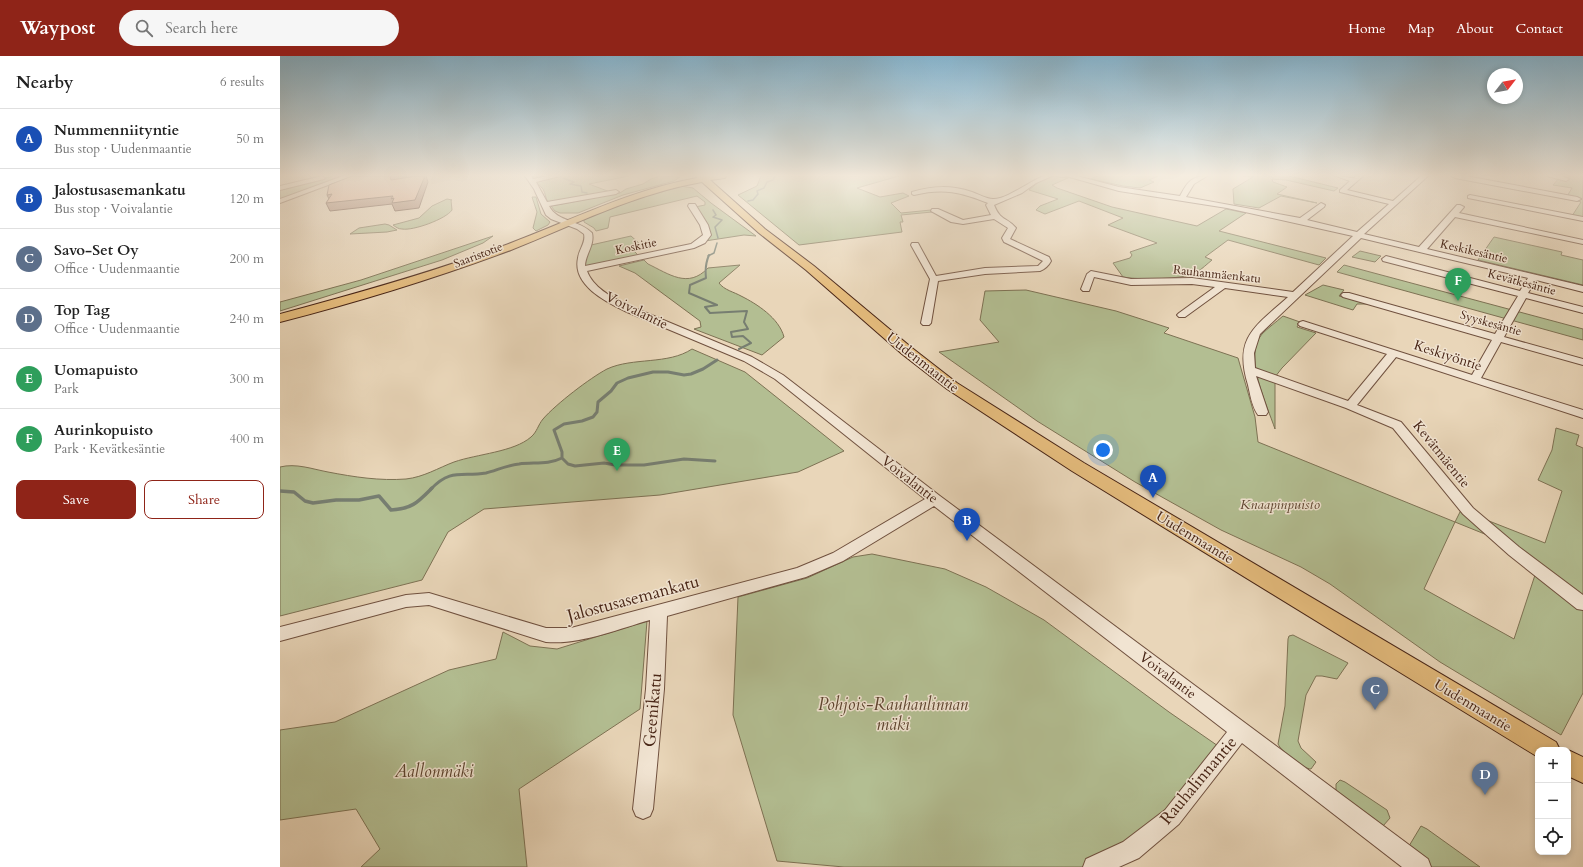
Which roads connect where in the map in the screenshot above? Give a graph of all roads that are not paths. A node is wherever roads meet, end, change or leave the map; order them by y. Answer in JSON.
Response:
{"nodes":[{"id":1,"x":551,"y":214,"type":"edge"},
{"id":2,"x":587,"y":214,"type":"edge"},
{"id":3,"x":697,"y":214,"type":"edge"},
{"id":4,"x":736,"y":214,"type":"edge"},
{"id":5,"x":941,"y":214,"type":"edge"},
{"id":6,"x":994,"y":214,"type":"edge"},
{"id":7,"x":1269,"y":214,"type":"edge"},
{"id":8,"x":1309,"y":214,"type":"edge"},
{"id":9,"x":1381,"y":214,"type":"edge"},
{"id":10,"x":1454,"y":214,"type":"joint"},
{"id":11,"x":1562,"y":214,"type":"edge"},
{"id":12,"x":995,"y":217,"type":"junction"},
{"id":13,"x":1583,"y":219,"type":"edge"},
{"id":14,"x":1301,"y":220,"type":"junction"},
{"id":15,"x":568,"y":222,"type":"junction"},
{"id":16,"x":1359,"y":234,"type":"junction"},
{"id":17,"x":1583,"y":242,"type":"edge"},
{"id":18,"x":915,"y":245,"type":"dead end"},
{"id":19,"x":1421,"y":250,"type":"junction"},
{"id":20,"x":1386,"y":259,"type":"dead end"},
{"id":21,"x":581,"y":270,"type":"junction"},
{"id":22,"x":1533,"y":277,"type":"junction"},
{"id":23,"x":934,"y":279,"type":"junction"},
{"id":24,"x":1224,"y":285,"type":"junction"},
{"id":25,"x":1086,"y":289,"type":"dead end"},
{"id":26,"x":1583,"y":289,"type":"edge"},
{"id":27,"x":1346,"y":294,"type":"dead end"},
{"id":28,"x":1294,"y":295,"type":"junction"},
{"id":29,"x":1524,"y":295,"type":"junction"},
{"id":30,"x":1583,"y":310,"type":"edge"},
{"id":31,"x":1182,"y":315,"type":"dead end"},
{"id":32,"x":280,"y":318,"type":"edge"},
{"id":33,"x":926,"y":323,"type":"dead end"},
{"id":34,"x":1303,"y":324,"type":"dead end"},
{"id":35,"x":1499,"y":338,"type":"junction"},
{"id":36,"x":1394,"y":353,"type":"junction"},
{"id":37,"x":1583,"y":362,"type":"edge"},
{"id":38,"x":1249,"y":370,"type":"junction"},
{"id":39,"x":1475,"y":379,"type":"junction"},
{"id":40,"x":1350,"y":406,"type":"junction"},
{"id":41,"x":1262,"y":412,"type":"dead end"},
{"id":42,"x":1583,"y":414,"type":"edge"},
{"id":43,"x":935,"y":498,"type":"junction"},
{"id":44,"x":1583,"y":604,"type":"edge"},
{"id":45,"x":659,"y":611,"type":"junction"},
{"id":46,"x":280,"y":634,"type":"edge"},
{"id":47,"x":1240,"y":730,"type":"junction"},
{"id":48,"x":1543,"y":747,"type":"edge"},
{"id":49,"x":1571,"y":764,"type":"edge"},
{"id":50,"x":1583,"y":771,"type":"edge"},
{"id":51,"x":643,"y":809,"type":"dead end"},
{"id":52,"x":1094,"y":867,"type":"edge"},
{"id":53,"x":1420,"y":867,"type":"edge"}],
"edges":[{"from":1,"to":15,"type":"street"},
{"from":2,"to":15,"type":"main road","name":"Saaristotie"},
{"from":3,"to":21,"type":"street","name":"Koskitie"},
{"from":4,"to":48,"type":"main road","name":"Uudenmaantie"},
{"from":5,"to":12,"type":"street"},
{"from":6,"to":12,"type":"street"},
{"from":7,"to":14,"type":"street","name":"Keskikesäntie"},
{"from":8,"to":14,"type":"street"},
{"from":9,"to":16,"type":"street"},
{"from":10,"to":17,"type":"street"},
{"from":10,"to":19,"type":"street"},
{"from":11,"to":13,"type":"street"},
{"from":12,"to":23,"type":"street"},
{"from":14,"to":16,"type":"street","name":"Keskikesäntie"},
{"from":15,"to":21,"type":"street"},
{"from":15,"to":32,"type":"main road","name":"Saaristotie"},
{"from":16,"to":19,"type":"street","name":"Keskikesäntie"},
{"from":16,"to":28,"type":"street"},
{"from":18,"to":23,"type":"street"},
{"from":19,"to":22,"type":"street","name":"Keskikesäntie"},
{"from":20,"to":29,"type":"street","name":"Kevätkesäntie"},
{"from":21,"to":43,"type":"street","name":"Voivalantie"},
{"from":22,"to":26,"type":"street","name":"Keskikesäntie"},
{"from":22,"to":29,"type":"street"},
{"from":23,"to":33,"type":"street"},
{"from":24,"to":25,"type":"street","name":"Rauhanmäenkatu"},
{"from":24,"to":28,"type":"street","name":"Rauhanmäenkatu"},
{"from":24,"to":31,"type":"street"},
{"from":27,"to":35,"type":"street","name":"Syyskesäntie"},
{"from":28,"to":38,"type":"street"},
{"from":29,"to":30,"type":"street","name":"Kevätkesäntie"},
{"from":29,"to":35,"type":"street"},
{"from":34,"to":36,"type":"street","name":"Keskiyöntie"},
{"from":35,"to":37,"type":"street","name":"Syyskesäntie"},
{"from":35,"to":39,"type":"street"},
{"from":36,"to":39,"type":"street","name":"Keskiyöntie"},
{"from":36,"to":40,"type":"street"},
{"from":38,"to":40,"type":"street","name":"Kevätmäentie"},
{"from":38,"to":41,"type":"street"},
{"from":39,"to":42,"type":"street","name":"Keskiyöntie"},
{"from":40,"to":44,"type":"street","name":"Kevätmäentie"},
{"from":43,"to":45,"type":"street","name":"Jalostusasemankatu"},
{"from":43,"to":47,"type":"street","name":"Voivalantie"},
{"from":45,"to":46,"type":"street","name":"Jalostusasemankatu"},
{"from":45,"to":51,"type":"street","name":"Geenikatu"},
{"from":47,"to":52,"type":"street","name":"Rauhalinnantie"},
{"from":47,"to":53,"type":"street","name":"Voivalantie"},
{"from":49,"to":50,"type":"main road"}]}
